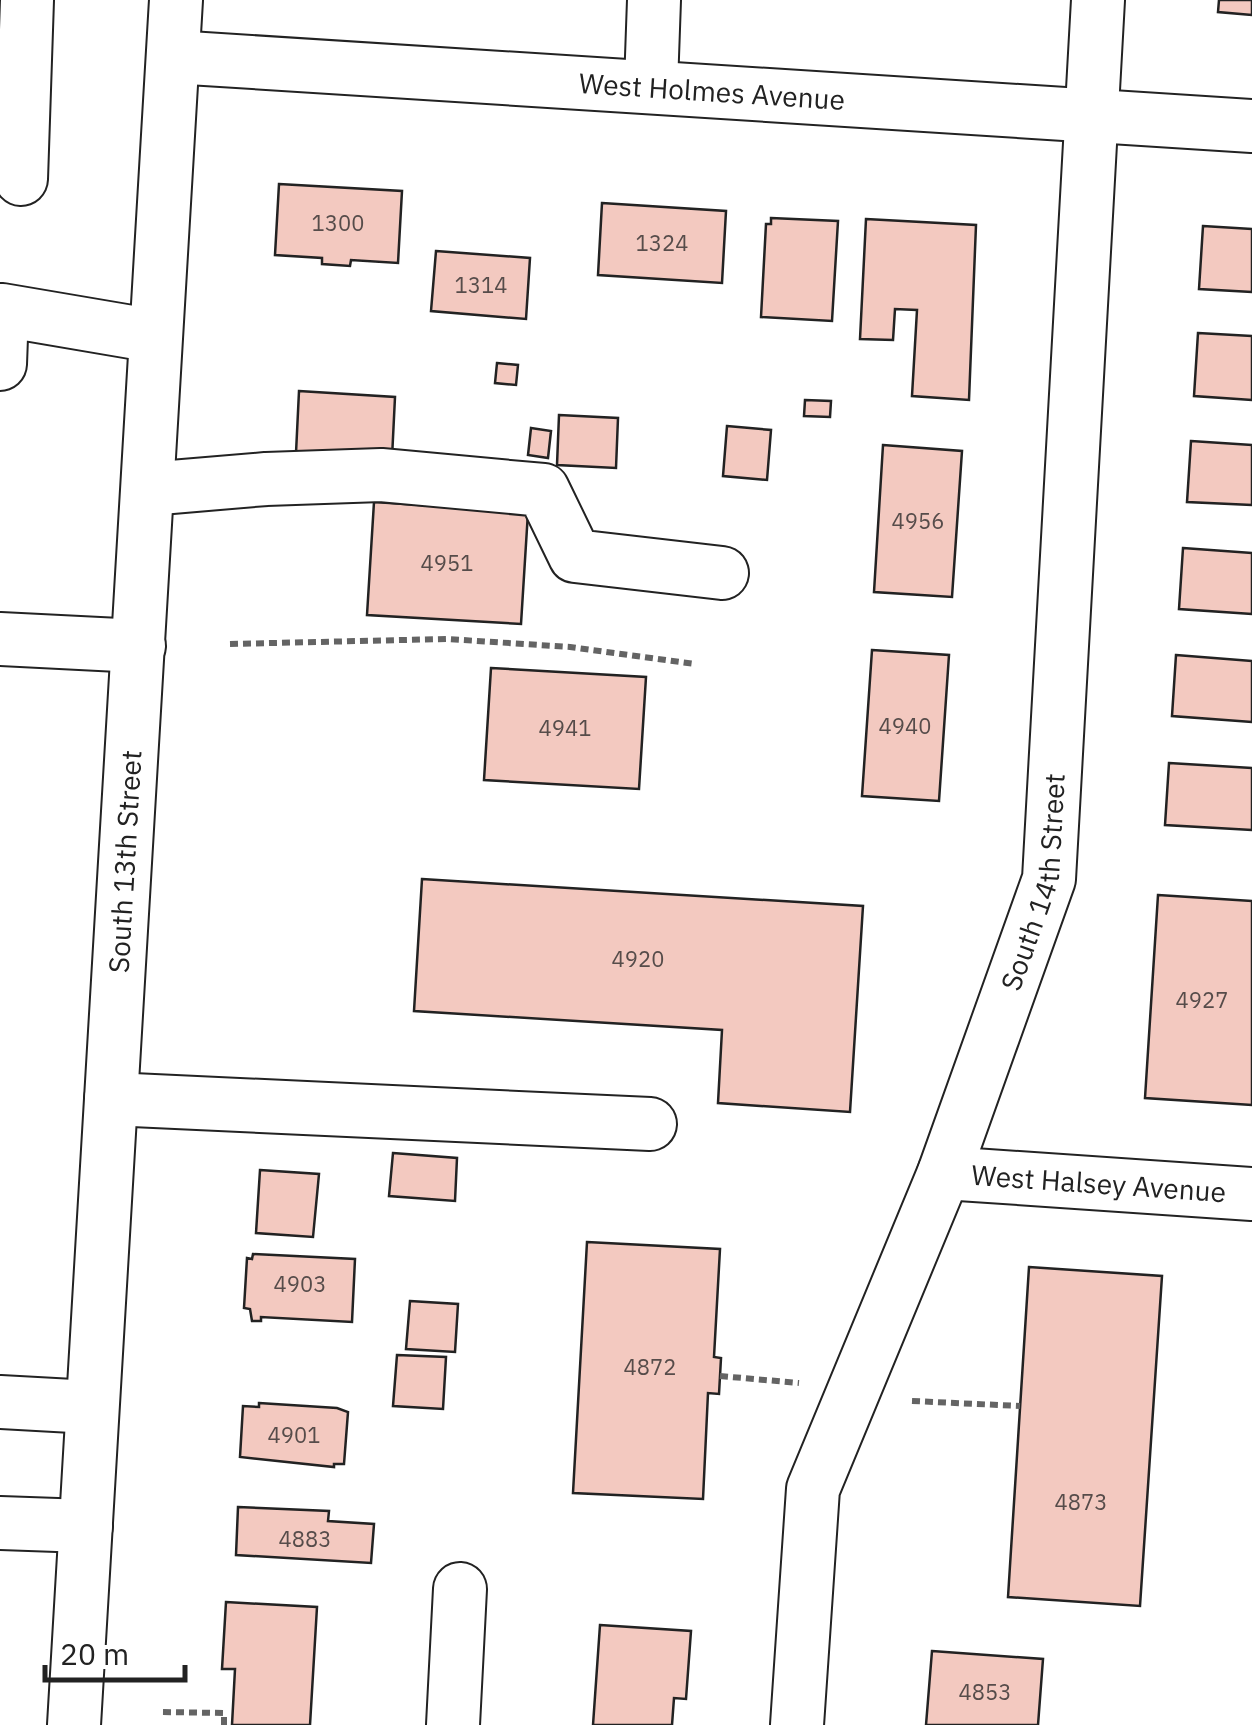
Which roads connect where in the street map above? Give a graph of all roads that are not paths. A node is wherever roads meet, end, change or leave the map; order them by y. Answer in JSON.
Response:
{"nodes":[{"id":1,"x":28,"y":0,"type":"edge"},
{"id":2,"x":176,"y":0,"type":"edge"},
{"id":3,"x":654,"y":0,"type":"edge"},
{"id":4,"x":1098,"y":0,"type":"edge"},
{"id":5,"x":173,"y":57,"type":"junction"},
{"id":6,"x":651,"y":85,"type":"junction"},
{"id":7,"x":1091,"y":115,"type":"junction"},
{"id":8,"x":1252,"y":126,"type":"edge"},
{"id":9,"x":21,"y":179,"type":"dead end"},
{"id":10,"x":1,"y":310,"type":"edge"},
{"id":11,"x":156,"y":336,"type":"junction"},
{"id":12,"x":0,"y":364,"type":"edge"},
{"id":13,"x":148,"y":489,"type":"junction"},
{"id":14,"x":722,"y":573,"type":"dead end"},
{"id":15,"x":0,"y":638,"type":"edge"},
{"id":16,"x":139,"y":646,"type":"junction"},
{"id":17,"x":112,"y":1099,"type":"junction"},
{"id":18,"x":650,"y":1124,"type":"dead end"},
{"id":19,"x":944,"y":1172,"type":"junction"},
{"id":20,"x":1252,"y":1194,"type":"edge"},
{"id":21,"x":0,"y":1402,"type":"edge"},
{"id":22,"x":91,"y":1407,"type":"junction"},
{"id":23,"x":0,"y":1523,"type":"edge"},
{"id":24,"x":86,"y":1526,"type":"junction"},
{"id":25,"x":460,"y":1590,"type":"dead end"},
{"id":26,"x":74,"y":1725,"type":"edge"},
{"id":27,"x":453,"y":1725,"type":"edge"},
{"id":28,"x":797,"y":1725,"type":"edge"}],
"edges":[{"from":1,"to":9,"type":"street"},
{"from":2,"to":5,"type":"street","name":"South 13th Street"},
{"from":3,"to":6,"type":"street"},
{"from":4,"to":7,"type":"street","name":"South 14th Street"},
{"from":5,"to":6,"type":"street","name":"West Holmes Avenue"},
{"from":5,"to":11,"type":"street","name":"South 13th Street"},
{"from":6,"to":7,"type":"street","name":"West Holmes Avenue"},
{"from":7,"to":8,"type":"street","name":"West Holmes Avenue"},
{"from":7,"to":19,"type":"street","name":"South 14th Street"},
{"from":10,"to":11,"type":"street"},
{"from":10,"to":12,"type":"street"},
{"from":11,"to":13,"type":"street","name":"South 13th Street"},
{"from":13,"to":14,"type":"street"},
{"from":13,"to":16,"type":"street","name":"South 13th Street"},
{"from":15,"to":16,"type":"street"},
{"from":16,"to":17,"type":"street","name":"South 13th Street"},
{"from":17,"to":18,"type":"street"},
{"from":17,"to":22,"type":"street","name":"South 13th Street"},
{"from":19,"to":20,"type":"street","name":"West Halsey Avenue"},
{"from":19,"to":28,"type":"street","name":"South 14th Street"},
{"from":21,"to":22,"type":"street"},
{"from":22,"to":24,"type":"street","name":"South 13th Street"},
{"from":23,"to":24,"type":"street"},
{"from":24,"to":26,"type":"street","name":"South 13th Street"},
{"from":25,"to":27,"type":"street"}]}
